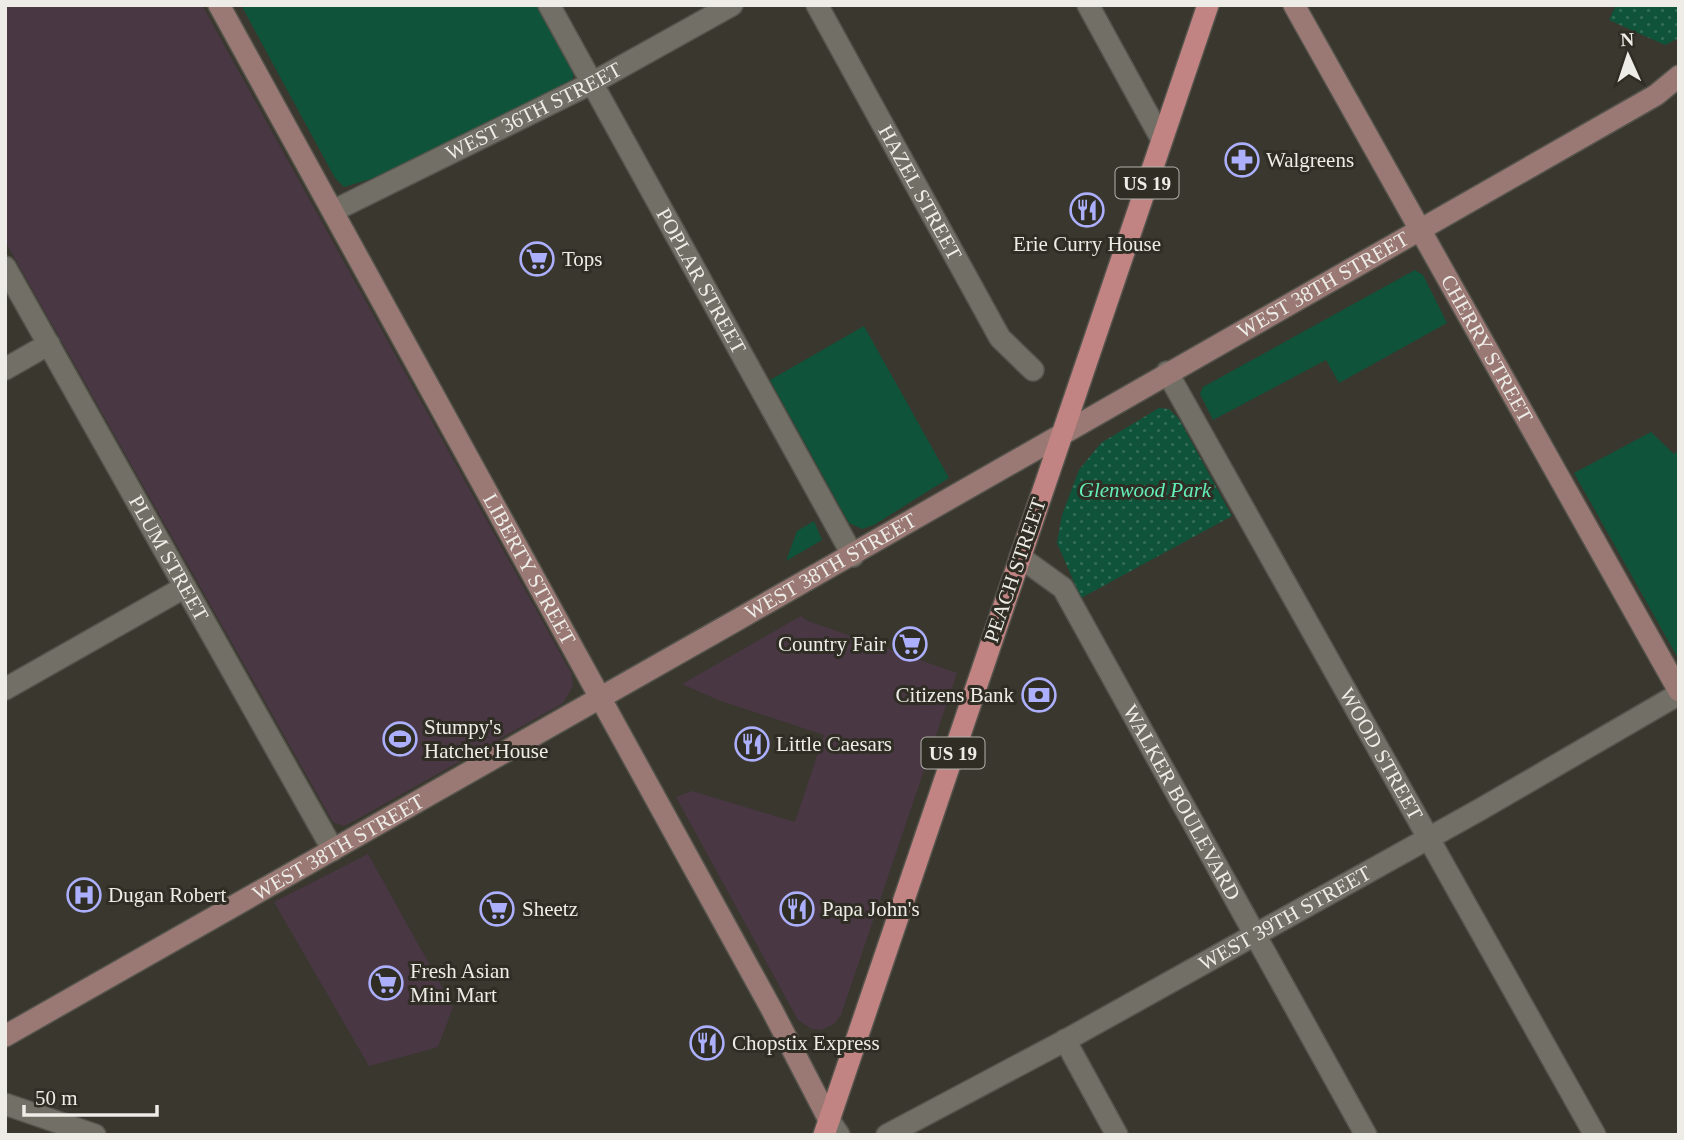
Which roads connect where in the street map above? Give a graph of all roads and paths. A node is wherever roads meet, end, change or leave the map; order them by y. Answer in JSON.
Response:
{"nodes":[{"id":1,"x":219,"y":5,"type":"edge"},
{"id":2,"x":549,"y":5,"type":"edge"},
{"id":3,"x":733,"y":5,"type":"edge"},
{"id":4,"x":817,"y":5,"type":"edge"},
{"id":5,"x":1088,"y":5,"type":"edge"},
{"id":6,"x":1208,"y":5,"type":"edge"},
{"id":7,"x":1294,"y":5,"type":"edge"},
{"id":8,"x":1679,"y":76,"type":"edge"},
{"id":9,"x":592,"y":83,"type":"junction"},
{"id":10,"x":1679,"y":91,"type":"edge"},
{"id":11,"x":1656,"y":95,"type":"junction"},
{"id":12,"x":1162,"y":140,"type":"junction"},
{"id":13,"x":333,"y":211,"type":"junction"},
{"id":14,"x":1420,"y":229,"type":"junction"},
{"id":15,"x":5,"y":267,"type":"edge"},
{"id":16,"x":49,"y":344,"type":"junction"},
{"id":17,"x":5,"y":369,"type":"edge"},
{"id":18,"x":1033,"y":370,"type":"dead end"},
{"id":19,"x":1167,"y":372,"type":"junction"},
{"id":20,"x":1062,"y":432,"type":"junction"},
{"id":21,"x":853,"y":556,"type":"junction"},
{"id":22,"x":1020,"y":558,"type":"junction"},
{"id":23,"x":185,"y":587,"type":"junction"},
{"id":24,"x":5,"y":689,"type":"edge"},
{"id":25,"x":1679,"y":692,"type":"edge"},
{"id":26,"x":601,"y":699,"type":"junction"},
{"id":27,"x":1428,"y":837,"type":"junction"},
{"id":28,"x":333,"y":850,"type":"junction"},
{"id":29,"x":1256,"y":934,"type":"junction"},
{"id":30,"x":5,"y":1036,"type":"edge"},
{"id":31,"x":1065,"y":1040,"type":"junction"},
{"id":32,"x":5,"y":1104,"type":"edge"},
{"id":33,"x":831,"y":1130,"type":"edge"},
{"id":34,"x":95,"y":1135,"type":"edge"},
{"id":35,"x":887,"y":1135,"type":"edge"},
{"id":36,"x":1117,"y":1135,"type":"edge"},
{"id":37,"x":1366,"y":1135,"type":"edge"},
{"id":38,"x":1595,"y":1135,"type":"edge"}],
"edges":[{"from":1,"to":13,"type":"street","name":"LIBERTY STREET"},
{"from":2,"to":9,"type":"street","name":"POPLAR STREET"},
{"from":3,"to":9,"type":"street","name":"WEST 36TH STREET"},
{"from":4,"to":18,"type":"street","name":"HAZEL STREET"},
{"from":5,"to":12,"type":"street"},
{"from":6,"to":12,"type":"main road","name":"PEACH STREET","number":"US 19"},
{"from":7,"to":14,"type":"street","name":"CHERRY STREET"},
{"from":8,"to":11,"type":"street","name":"WEST 38TH STREET"},
{"from":9,"to":13,"type":"street","name":"WEST 36TH STREET"},
{"from":9,"to":21,"type":"street","name":"POPLAR STREET"},
{"from":10,"to":11,"type":"street","name":"WEST 38TH STREET"},
{"from":11,"to":14,"type":"street","name":"WEST 38TH STREET"},
{"from":12,"to":20,"type":"main road","name":"PEACH STREET","number":"US 19"},
{"from":13,"to":26,"type":"street","name":"LIBERTY STREET"},
{"from":14,"to":19,"type":"street","name":"WEST 38TH STREET"},
{"from":14,"to":25,"type":"street","name":"CHERRY STREET"},
{"from":15,"to":16,"type":"street","name":"PLUM STREET"},
{"from":16,"to":17,"type":"street"},
{"from":16,"to":23,"type":"street","name":"PLUM STREET"},
{"from":19,"to":20,"type":"street","name":"WEST 38TH STREET"},
{"from":19,"to":27,"type":"street","name":"WOOD STREET"},
{"from":20,"to":21,"type":"street","name":"WEST 38TH STREET"},
{"from":20,"to":22,"type":"main road","name":"PEACH STREET","number":"US 19"},
{"from":21,"to":26,"type":"street","name":"WEST 38TH STREET"},
{"from":22,"to":29,"type":"street","name":"WALKER BOULEVARD"},
{"from":22,"to":33,"type":"main road","name":"PEACH STREET","number":"US 19"},
{"from":23,"to":24,"type":"street"},
{"from":23,"to":28,"type":"street","name":"PLUM STREET"},
{"from":25,"to":27,"type":"street","name":"WEST 39TH STREET"},
{"from":26,"to":28,"type":"street","name":"WEST 38TH STREET"},
{"from":26,"to":33,"type":"street","name":"LIBERTY STREET"},
{"from":27,"to":29,"type":"street","name":"WEST 39TH STREET"},
{"from":27,"to":38,"type":"street","name":"WOOD STREET"},
{"from":28,"to":30,"type":"street","name":"WEST 38TH STREET"},
{"from":29,"to":31,"type":"street","name":"WEST 39TH STREET"},
{"from":29,"to":37,"type":"street","name":"WALKER BOULEVARD"},
{"from":31,"to":35,"type":"street","name":"WEST 39TH STREET"},
{"from":31,"to":36,"type":"street"},
{"from":32,"to":34,"type":"street"}]}
